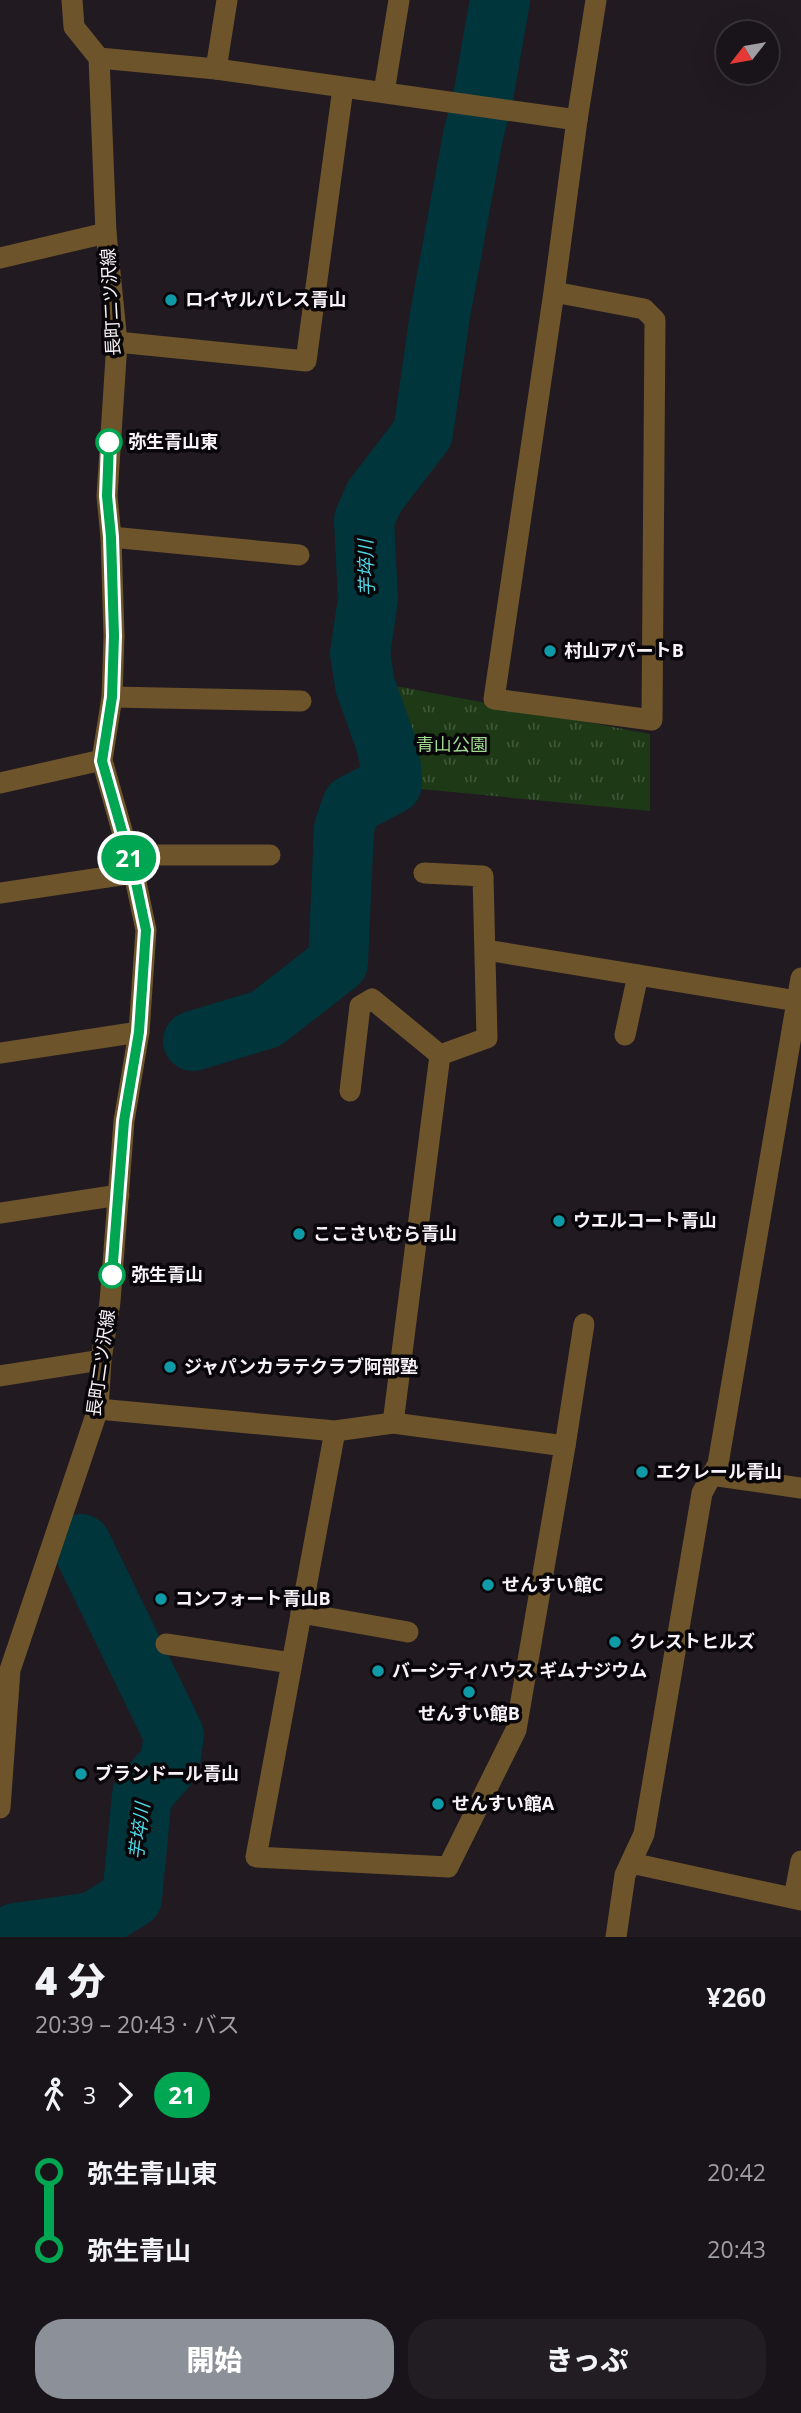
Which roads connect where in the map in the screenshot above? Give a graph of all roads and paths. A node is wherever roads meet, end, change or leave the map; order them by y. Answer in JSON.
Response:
{"nodes":[{"id":1,"x":72,"y":0,"type":"edge"},
{"id":2,"x":227,"y":0,"type":"edge"},
{"id":3,"x":399,"y":0,"type":"edge"},
{"id":4,"x":596,"y":0,"type":"edge"},
{"id":5,"x":99,"y":58,"type":"junction"},
{"id":6,"x":216,"y":69,"type":"junction"},
{"id":7,"x":343,"y":88,"type":"junction"},
{"id":8,"x":384,"y":92,"type":"junction"},
{"id":9,"x":577,"y":120,"type":"junction"},
{"id":10,"x":106,"y":233,"type":"junction"},
{"id":11,"x":0,"y":258,"type":"edge"},
{"id":12,"x":554,"y":292,"type":"junction"},
{"id":13,"x":117,"y":342,"type":"junction"},
{"id":14,"x":111,"y":537,"type":"junction"},
{"id":15,"x":299,"y":555,"type":"dead end"},
{"id":16,"x":112,"y":697,"type":"junction"},
{"id":17,"x":301,"y":701,"type":"dead end"},
{"id":18,"x":102,"y":761,"type":"junction"},
{"id":19,"x":0,"y":783,"type":"edge"},
{"id":20,"x":270,"y":855,"type":"dead end"},
{"id":21,"x":131,"y":864,"type":"junction"},
{"id":22,"x":424,"y":873,"type":"dead end"},
{"id":23,"x":0,"y":893,"type":"edge"},
{"id":24,"x":486,"y":950,"type":"junction"},
{"id":25,"x":638,"y":975,"type":"junction"},
{"id":26,"x":801,"y":978,"type":"edge"},
{"id":27,"x":797,"y":1001,"type":"junction"},
{"id":28,"x":139,"y":1032,"type":"junction"},
{"id":29,"x":625,"y":1035,"type":"dead end"},
{"id":30,"x":0,"y":1053,"type":"edge"},
{"id":31,"x":440,"y":1055,"type":"junction"},
{"id":32,"x":350,"y":1091,"type":"dead end"},
{"id":33,"x":119,"y":1195,"type":"junction"},
{"id":34,"x":0,"y":1213,"type":"edge"},
{"id":35,"x":584,"y":1324,"type":"dead end"},
{"id":36,"x":101,"y":1360,"type":"junction"},
{"id":37,"x":0,"y":1376,"type":"edge"},
{"id":38,"x":98,"y":1409,"type":"junction"},
{"id":39,"x":393,"y":1423,"type":"junction"},
{"id":40,"x":335,"y":1431,"type":"junction"},
{"id":41,"x":565,"y":1446,"type":"junction"},
{"id":42,"x":711,"y":1475,"type":"junction"},
{"id":43,"x":801,"y":1488,"type":"edge"},
{"id":44,"x":302,"y":1613,"type":"junction"},
{"id":45,"x":408,"y":1632,"type":"dead end"},
{"id":46,"x":166,"y":1644,"type":"dead end"},
{"id":47,"x":291,"y":1663,"type":"junction"},
{"id":48,"x":2,"y":1764,"type":"edge"},
{"id":49,"x":0,"y":1808,"type":"edge"},
{"id":50,"x":801,"y":1861,"type":"edge"},
{"id":51,"x":631,"y":1863,"type":"junction"},
{"id":52,"x":797,"y":1899,"type":"edge"},
{"id":53,"x":615,"y":1937,"type":"edge"}],
"edges":[{"from":1,"to":5,"type":"street"},
{"from":2,"to":6,"type":"street"},
{"from":3,"to":8,"type":"street"},
{"from":4,"to":9,"type":"street"},
{"from":5,"to":6,"type":"street"},
{"from":5,"to":10,"type":"street","name":"長町二ツ沢線"},
{"from":6,"to":7,"type":"street"},
{"from":7,"to":8,"type":"street"},
{"from":7,"to":13,"type":"street"},
{"from":8,"to":9,"type":"street"},
{"from":9,"to":12,"type":"street"},
{"from":10,"to":11,"type":"street"},
{"from":10,"to":13,"type":"street","name":"長町二ツ沢線"},
{"from":12,"to":12,"type":"street"},
{"from":13,"to":14,"type":"street","name":"長町二ツ沢線"},
{"from":14,"to":15,"type":"street"},
{"from":14,"to":16,"type":"street","name":"長町二ツ沢線"},
{"from":16,"to":17,"type":"street"},
{"from":16,"to":18,"type":"street","name":"長町二ツ沢線"},
{"from":18,"to":19,"type":"street"},
{"from":18,"to":21,"type":"street","name":"長町二ツ沢線"},
{"from":20,"to":21,"type":"street"},
{"from":21,"to":23,"type":"street"},
{"from":21,"to":28,"type":"street","name":"長町二ツ沢線"},
{"from":22,"to":24,"type":"street"},
{"from":24,"to":25,"type":"street"},
{"from":24,"to":31,"type":"street"},
{"from":25,"to":27,"type":"street"},
{"from":25,"to":29,"type":"street"},
{"from":26,"to":27,"type":"street"},
{"from":27,"to":42,"type":"street"},
{"from":28,"to":30,"type":"street"},
{"from":28,"to":33,"type":"street","name":"長町二ツ沢線"},
{"from":31,"to":32,"type":"street"},
{"from":31,"to":39,"type":"street"},
{"from":33,"to":34,"type":"street"},
{"from":33,"to":36,"type":"street","name":"長町二ツ沢線"},
{"from":35,"to":41,"type":"street"},
{"from":36,"to":37,"type":"street"},
{"from":36,"to":38,"type":"street","name":"長町二ツ沢線"},
{"from":38,"to":40,"type":"street"},
{"from":38,"to":48,"type":"street","name":"長町二ツ沢線"},
{"from":39,"to":40,"type":"street"},
{"from":39,"to":41,"type":"street"},
{"from":40,"to":44,"type":"street"},
{"from":41,"to":47,"type":"street"},
{"from":42,"to":43,"type":"street"},
{"from":42,"to":51,"type":"street"},
{"from":44,"to":45,"type":"street"},
{"from":44,"to":47,"type":"street"},
{"from":46,"to":47,"type":"street"},
{"from":48,"to":49,"type":"street","name":"長町二ツ沢線"},
{"from":50,"to":52,"type":"street"},
{"from":51,"to":52,"type":"street"},
{"from":51,"to":53,"type":"street"}]}
